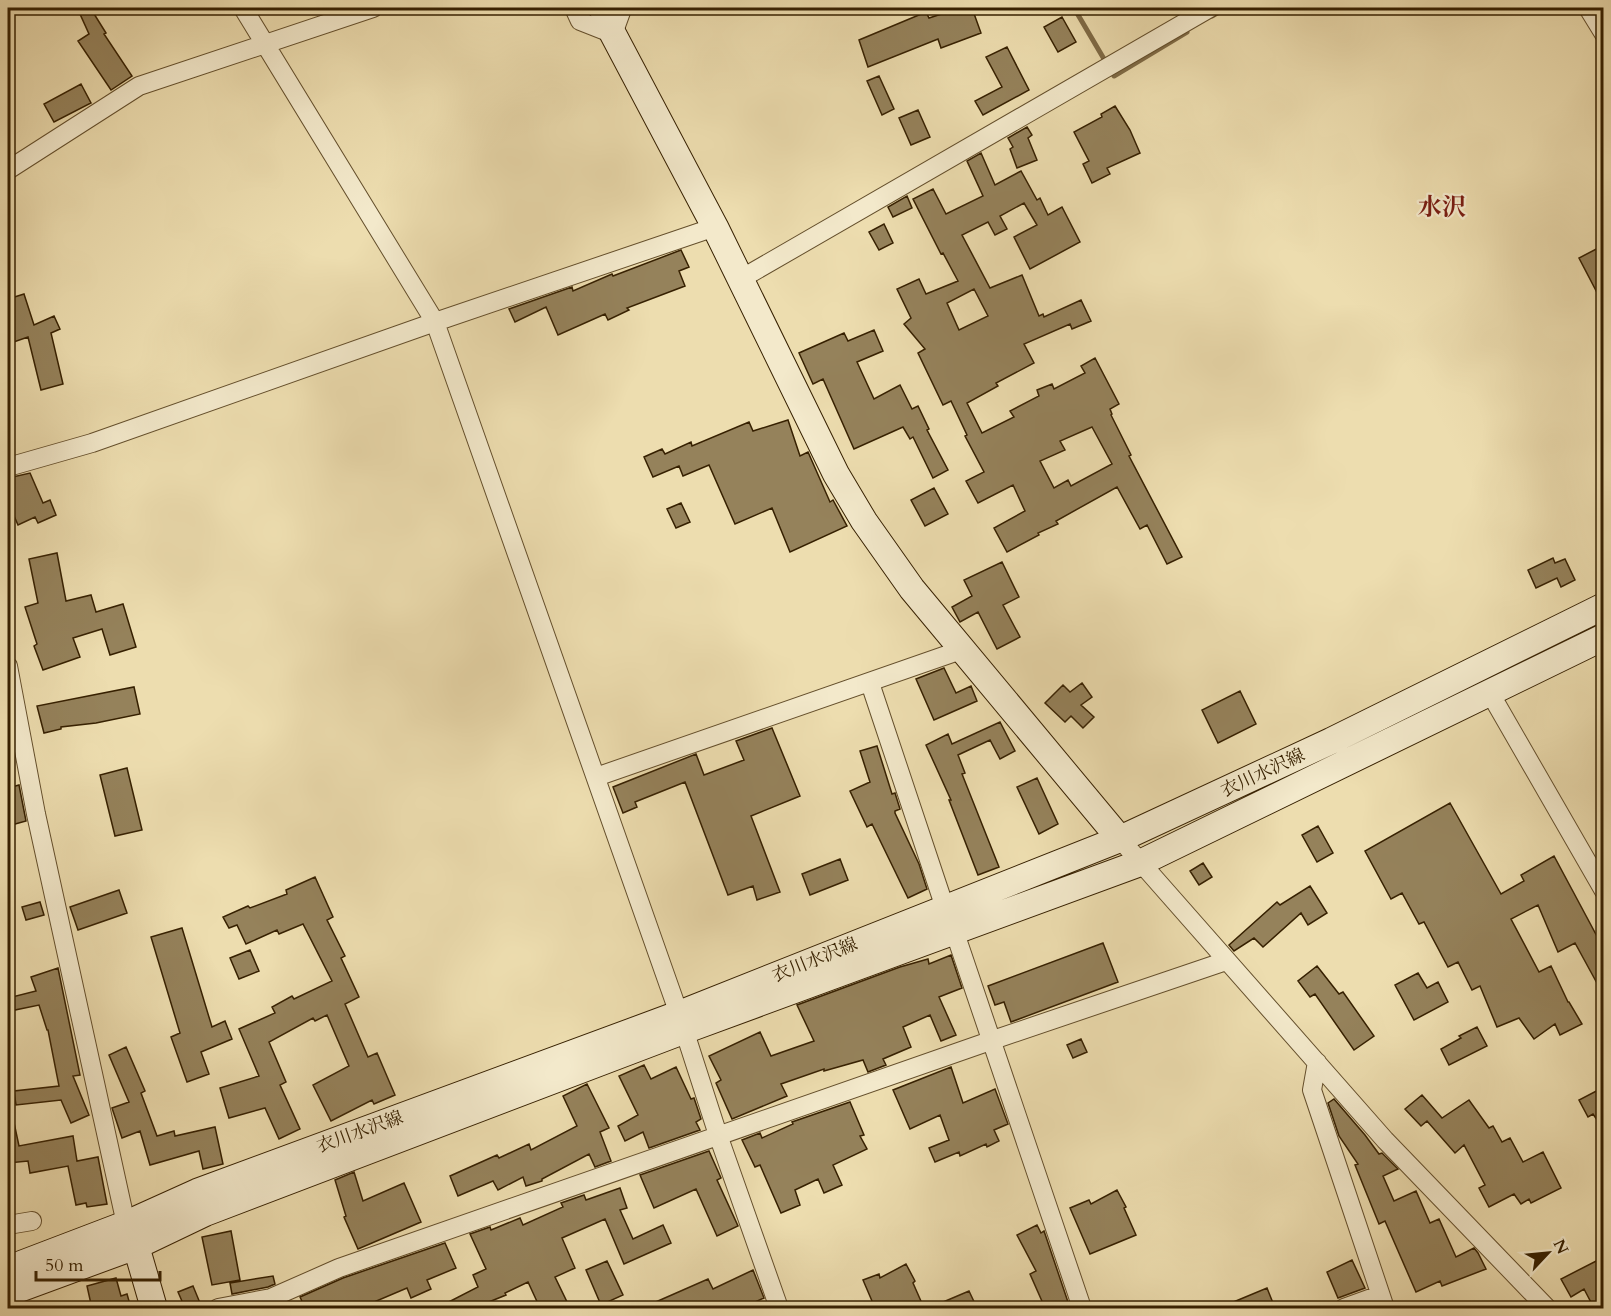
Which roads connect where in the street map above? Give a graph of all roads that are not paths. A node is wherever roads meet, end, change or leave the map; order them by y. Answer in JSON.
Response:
{"nodes":[{"id":1,"x":243,"y":8,"type":"edge"},
{"id":2,"x":373,"y":8,"type":"edge"},
{"id":3,"x":574,"y":8,"type":"edge"},
{"id":4,"x":602,"y":8,"type":"edge"},
{"id":5,"x":620,"y":8,"type":"edge"},
{"id":6,"x":1210,"y":8,"type":"edge"},
{"id":7,"x":1588,"y":8,"type":"edge"},
{"id":8,"x":613,"y":34,"type":"junction"},
{"id":9,"x":1604,"y":34,"type":"edge"},
{"id":10,"x":267,"y":44,"type":"junction"},
{"id":11,"x":8,"y":170,"type":"edge"},
{"id":12,"x":715,"y":227,"type":"junction"},
{"id":13,"x":740,"y":280,"type":"junction"},
{"id":14,"x":435,"y":322,"type":"junction"},
{"id":15,"x":8,"y":467,"type":"edge"},
{"id":16,"x":1604,"y":606,"type":"edge"},
{"id":17,"x":1604,"y":637,"type":"edge"},
{"id":18,"x":961,"y":650,"type":"junction"},
{"id":19,"x":8,"y":666,"type":"edge"},
{"id":20,"x":870,"y":683,"type":"junction"},
{"id":21,"x":1490,"y":693,"type":"junction"},
{"id":22,"x":596,"y":777,"type":"junction"},
{"id":23,"x":1120,"y":839,"type":"junction"},
{"id":24,"x":1140,"y":863,"type":"junction"},
{"id":25,"x":1604,"y":891,"type":"edge"},
{"id":26,"x":945,"y":908,"type":"junction"},
{"id":27,"x":955,"y":933,"type":"junction"},
{"id":28,"x":1226,"y":961,"type":"junction"},
{"id":29,"x":681,"y":1022,"type":"junction"},
{"id":30,"x":990,"y":1041,"type":"junction"},
{"id":31,"x":1317,"y":1062,"type":"junction"},
{"id":32,"x":718,"y":1136,"type":"junction"},
{"id":33,"x":32,"y":1221,"type":"dead end"},
{"id":34,"x":8,"y":1225,"type":"edge"},
{"id":35,"x":131,"y":1235,"type":"junction"},
{"id":36,"x":8,"y":1269,"type":"edge"},
{"id":37,"x":8,"y":1293,"type":"edge"},
{"id":38,"x":1383,"y":1302,"type":"edge"},
{"id":39,"x":154,"y":1308,"type":"edge"},
{"id":40,"x":218,"y":1308,"type":"edge"},
{"id":41,"x":779,"y":1308,"type":"edge"},
{"id":42,"x":1082,"y":1308,"type":"edge"},
{"id":43,"x":1344,"y":1308,"type":"edge"},
{"id":44,"x":1546,"y":1308,"type":"edge"}],
"edges":[{"from":1,"to":10,"type":"street"},
{"from":2,"to":10,"type":"street"},
{"from":3,"to":8,"type":"street"},
{"from":4,"to":8,"type":"main road"},
{"from":5,"to":8,"type":"street"},
{"from":6,"to":13,"type":"street"},
{"from":7,"to":9,"type":"street"},
{"from":8,"to":12,"type":"main road"},
{"from":10,"to":11,"type":"street"},
{"from":10,"to":14,"type":"street"},
{"from":12,"to":13,"type":"main road"},
{"from":12,"to":14,"type":"street"},
{"from":13,"to":18,"type":"main road"},
{"from":14,"to":15,"type":"street"},
{"from":14,"to":22,"type":"street"},
{"from":16,"to":23,"type":"main road","name":"衣川水沢線"},
{"from":17,"to":21,"type":"main road","name":"衣川水沢線"},
{"from":18,"to":20,"type":"street"},
{"from":18,"to":23,"type":"main road"},
{"from":19,"to":35,"type":"street"},
{"from":20,"to":22,"type":"street"},
{"from":20,"to":26,"type":"street"},
{"from":21,"to":24,"type":"main road","name":"衣川水沢線"},
{"from":21,"to":25,"type":"street"},
{"from":22,"to":29,"type":"street"},
{"from":23,"to":24,"type":"street"},
{"from":23,"to":26,"type":"main road","name":"衣川水沢線"},
{"from":24,"to":27,"type":"main road","name":"衣川水沢線"},
{"from":24,"to":28,"type":"street"},
{"from":26,"to":29,"type":"main road","name":"衣川水沢線"},
{"from":27,"to":29,"type":"main road","name":"衣川水沢線"},
{"from":27,"to":30,"type":"street"},
{"from":28,"to":30,"type":"street"},
{"from":28,"to":31,"type":"street"},
{"from":29,"to":32,"type":"street"},
{"from":29,"to":35,"type":"main road","name":"衣川水沢線"},
{"from":30,"to":32,"type":"street"},
{"from":30,"to":42,"type":"street"},
{"from":31,"to":38,"type":"street"},
{"from":31,"to":44,"type":"street"},
{"from":32,"to":40,"type":"street"},
{"from":32,"to":41,"type":"street"},
{"from":33,"to":34,"type":"street"},
{"from":35,"to":36,"type":"main road","name":"衣川水沢線"},
{"from":35,"to":37,"type":"main road","name":"衣川水沢線"},
{"from":35,"to":39,"type":"main road"},
{"from":38,"to":43,"type":"street"}]}
